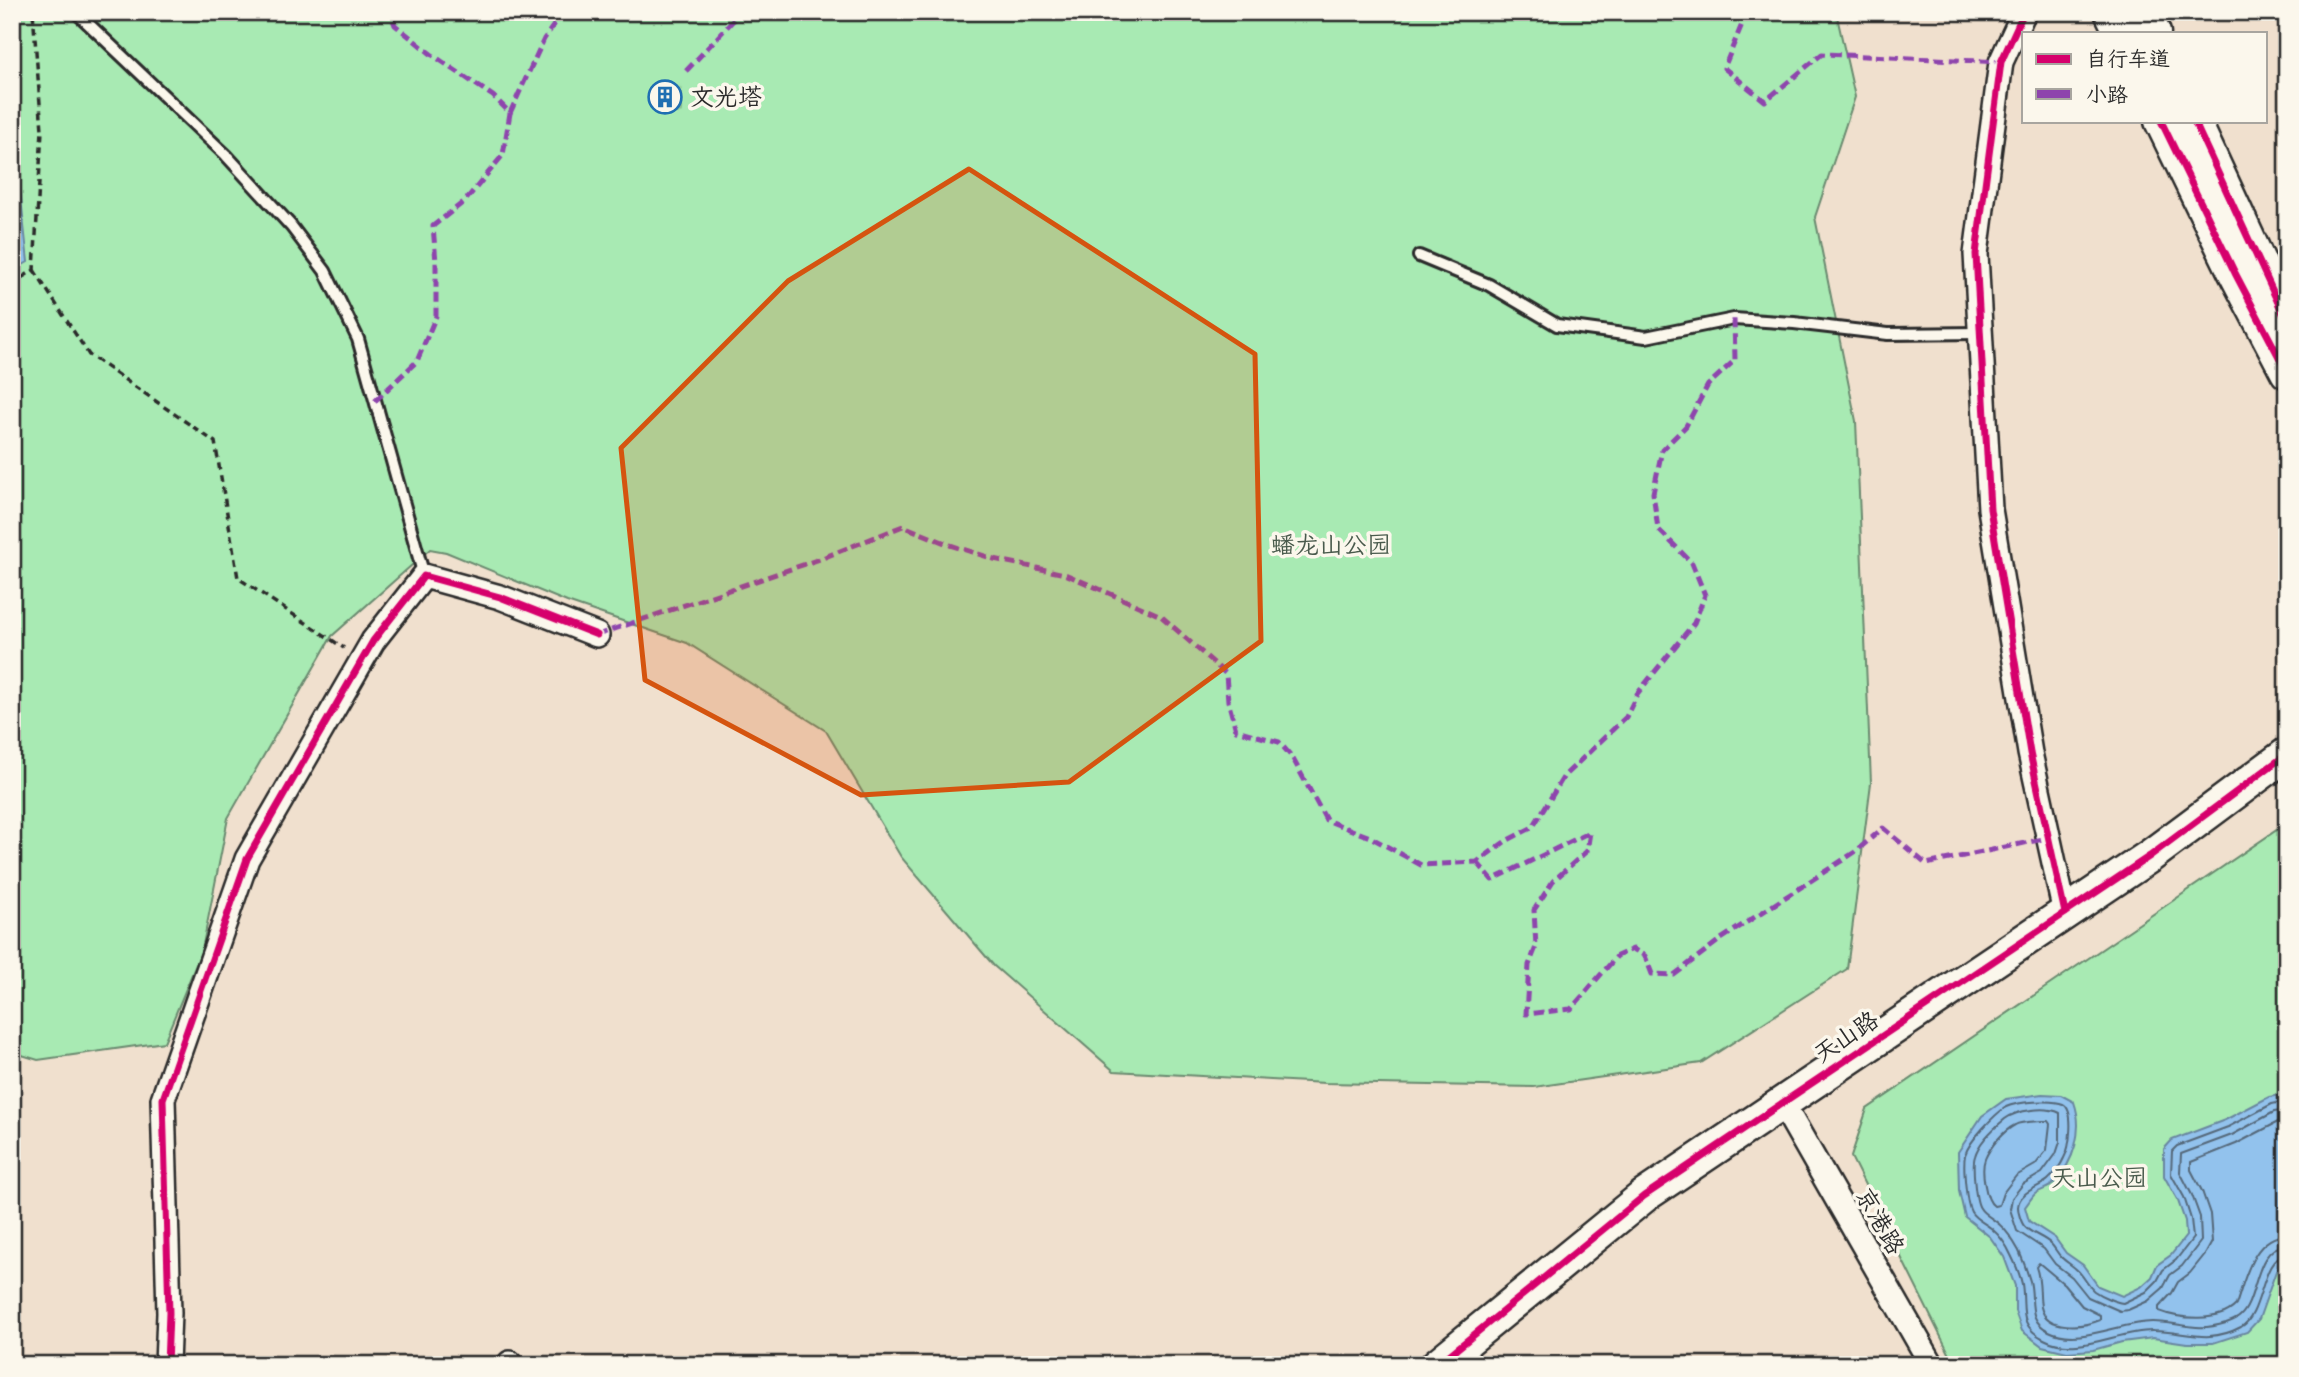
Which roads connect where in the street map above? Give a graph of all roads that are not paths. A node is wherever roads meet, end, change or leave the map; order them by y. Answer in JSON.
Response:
{"nodes":[{"id":1,"x":76,"y":12,"type":"edge"},
{"id":2,"x":2024,"y":12,"type":"edge"},
{"id":3,"x":2111,"y":12,"type":"edge"},
{"id":4,"x":2145,"y":12,"type":"edge"},
{"id":5,"x":2121,"y":32,"type":"edge"},
{"id":6,"x":2154,"y":32,"type":"edge"},
{"id":7,"x":2161,"y":122,"type":"edge"},
{"id":8,"x":2194,"y":122,"type":"edge"},
{"id":9,"x":1419,"y":256,"type":"dead end"},
{"id":10,"x":2287,"y":322,"type":"edge"},
{"id":11,"x":1980,"y":333,"type":"junction"},
{"id":12,"x":2287,"y":372,"type":"edge"},
{"id":13,"x":424,"y":576,"type":"junction"},
{"id":14,"x":597,"y":635,"type":"dead end"},
{"id":15,"x":2287,"y":754,"type":"edge"},
{"id":16,"x":2065,"y":914,"type":"junction"},
{"id":17,"x":1782,"y":1103,"type":"junction"},
{"id":18,"x":167,"y":1365,"type":"edge"},
{"id":19,"x":1437,"y":1365,"type":"edge"},
{"id":20,"x":1932,"y":1365,"type":"edge"}],
"edges":[{"from":1,"to":13,"type":"lane"},
{"from":2,"to":11,"type":"street"},
{"from":3,"to":5,"type":"street"},
{"from":4,"to":6,"type":"street"},
{"from":7,"to":12,"type":"street"},
{"from":8,"to":10,"type":"street"},
{"from":9,"to":11,"type":"lane"},
{"from":11,"to":16,"type":"street"},
{"from":13,"to":14,"type":"street"},
{"from":13,"to":18,"type":"street"},
{"from":15,"to":16,"type":"street","name":"天山路"},
{"from":16,"to":17,"type":"street","name":"天山路"},
{"from":17,"to":19,"type":"street","name":"天山路"},
{"from":17,"to":20,"type":"street","name":"京港路"}]}
